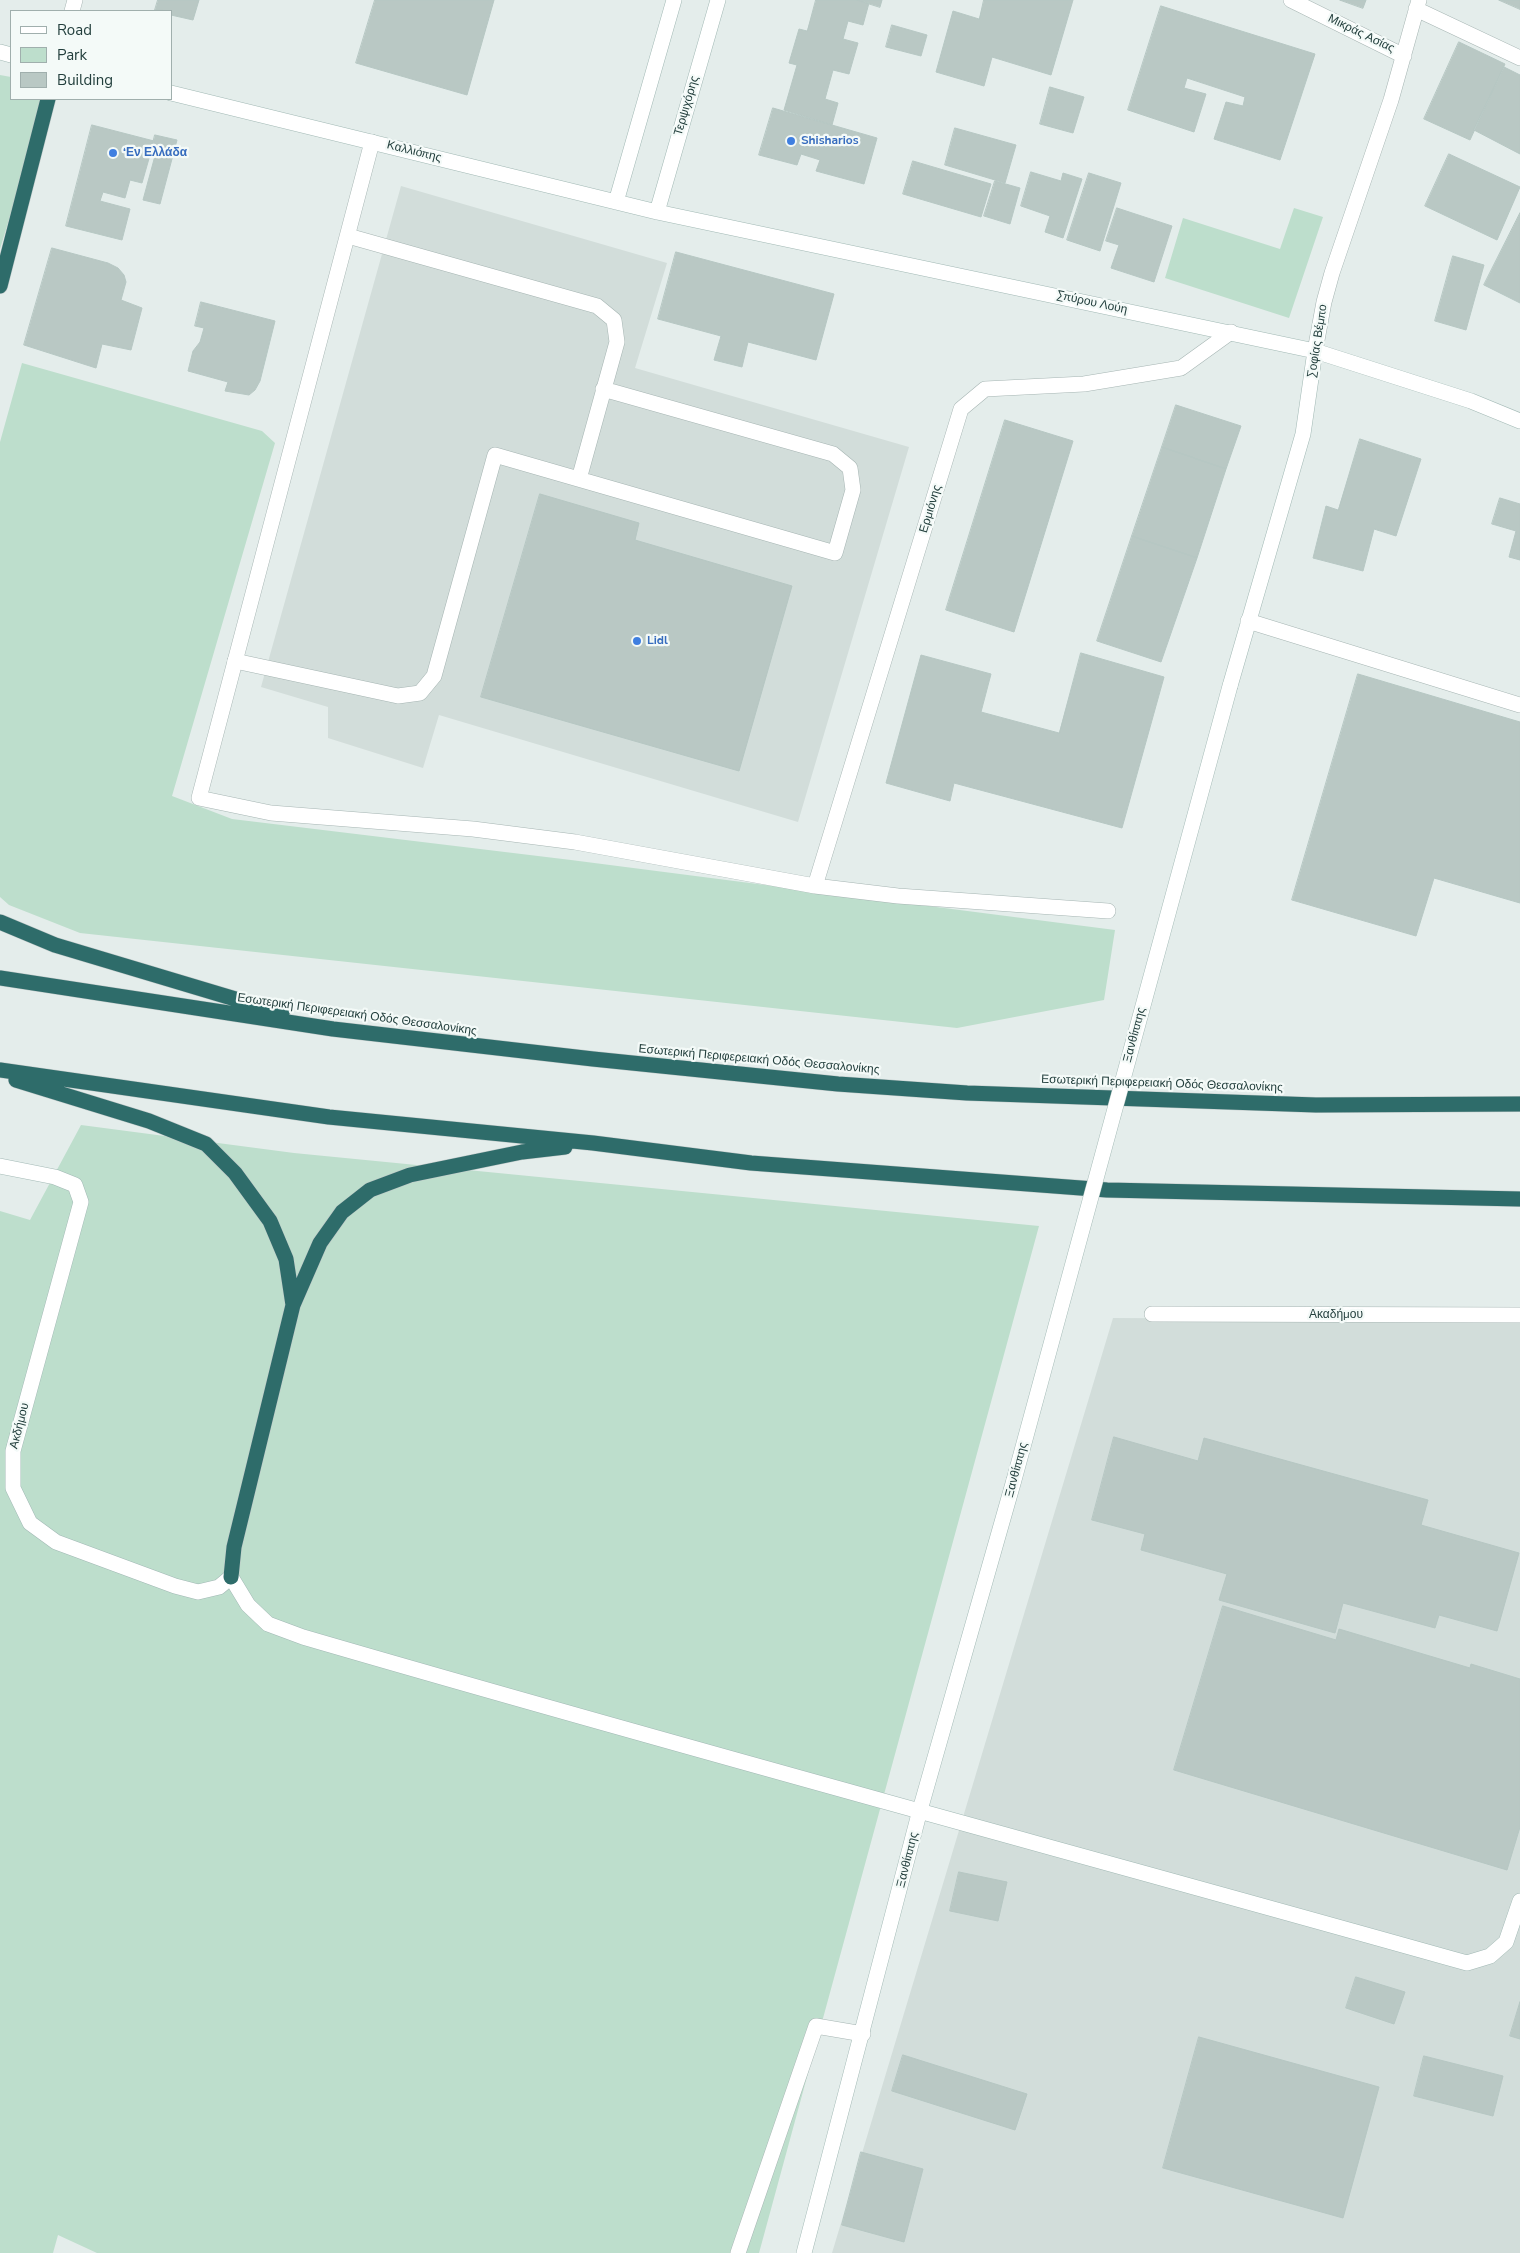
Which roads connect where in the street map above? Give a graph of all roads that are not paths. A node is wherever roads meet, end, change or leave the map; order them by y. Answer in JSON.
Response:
{"nodes":[{"id":1,"x":674,"y":0,"type":"edge"},
{"id":2,"x":718,"y":0,"type":"edge"},
{"id":3,"x":1291,"y":0,"type":"edge"},
{"id":4,"x":1417,"y":5,"type":"edge"},
{"id":5,"x":1404,"y":56,"type":"junction"},
{"id":6,"x":1520,"y":58,"type":"edge"},
{"id":7,"x":172,"y":93,"type":"edge"},
{"id":8,"x":48,"y":100,"type":"edge"},
{"id":9,"x":372,"y":142,"type":"junction"},
{"id":10,"x":616,"y":202,"type":"junction"},
{"id":11,"x":657,"y":212,"type":"junction"},
{"id":12,"x":348,"y":236,"type":"junction"},
{"id":13,"x":0,"y":286,"type":"edge"},
{"id":14,"x":1231,"y":332,"type":"junction"},
{"id":15,"x":1315,"y":351,"type":"junction"},
{"id":16,"x":603,"y":389,"type":"junction"},
{"id":17,"x":1520,"y":421,"type":"edge"},
{"id":18,"x":579,"y":479,"type":"junction"},
{"id":19,"x":1248,"y":621,"type":"junction"},
{"id":20,"x":235,"y":661,"type":"junction"},
{"id":21,"x":1230,"y":686,"type":"joint"},
{"id":22,"x":1520,"y":705,"type":"edge"},
{"id":23,"x":815,"y":886,"type":"junction"},
{"id":24,"x":1108,"y":911,"type":"dead end"},
{"id":25,"x":0,"y":922,"type":"edge"},
{"id":26,"x":0,"y":978,"type":"edge"},
{"id":27,"x":333,"y":1029,"type":"junction"},
{"id":28,"x":0,"y":1070,"type":"edge"},
{"id":29,"x":0,"y":1074,"type":"edge"},
{"id":30,"x":1520,"y":1104,"type":"edge"},
{"id":31,"x":594,"y":1143,"type":"junction"},
{"id":32,"x":0,"y":1166,"type":"edge"},
{"id":33,"x":1520,"y":1199,"type":"edge"},
{"id":34,"x":293,"y":1305,"type":"junction"},
{"id":35,"x":1152,"y":1314,"type":"dead end"},
{"id":36,"x":1520,"y":1315,"type":"edge"},
{"id":37,"x":231,"y":1577,"type":"junction"},
{"id":38,"x":920,"y":1810,"type":"junction"},
{"id":39,"x":1520,"y":1901,"type":"edge"},
{"id":40,"x":863,"y":2034,"type":"junction"},
{"id":41,"x":738,"y":2253,"type":"edge"},
{"id":42,"x":804,"y":2253,"type":"edge"}],
"edges":[{"from":1,"to":10,"type":"street"},
{"from":2,"to":11,"type":"street","name":"Τερψιχόρης"},
{"from":3,"to":5,"type":"street","name":"Μικράς Ασίας"},
{"from":4,"to":5,"type":"street","name":"Σοφίας Βέμπο"},
{"from":4,"to":6,"type":"street"},
{"from":5,"to":15,"type":"street","name":"Σοφίας Βέμπο"},
{"from":7,"to":9,"type":"street","name":"Καλλιόπης"},
{"from":8,"to":13,"type":"highway"},
{"from":9,"to":10,"type":"street","name":"Καλλιόπης"},
{"from":9,"to":12,"type":"street"},
{"from":10,"to":11,"type":"street","name":"Καλλιόπης"},
{"from":11,"to":14,"type":"street","name":"Σπύρου Λούη"},
{"from":12,"to":16,"type":"street"},
{"from":12,"to":20,"type":"street"},
{"from":14,"to":15,"type":"street","name":"Σπύρου Λούη"},
{"from":14,"to":23,"type":"street","name":"Ερμιόνης"},
{"from":15,"to":17,"type":"street","name":"Σπύρου Λούη"},
{"from":15,"to":19,"type":"street","name":"Σοφίας Βέμπο"},
{"from":16,"to":18,"type":"street"},
{"from":16,"to":18,"type":"street"},
{"from":18,"to":20,"type":"street"},
{"from":19,"to":21,"type":"street","name":"Σοφίας Βέμπο"},
{"from":19,"to":22,"type":"street"},
{"from":20,"to":23,"type":"street"},
{"from":21,"to":38,"type":"street","name":"Ξανθίππης","bridge":true},
{"from":23,"to":24,"type":"street"},
{"from":25,"to":27,"type":"highway"},
{"from":26,"to":27,"type":"highway","name":"Εσωτερική Περιφερειακή Οδός Θεσσαλονίκης"},
{"from":27,"to":30,"type":"highway","name":"Εσωτερική Περιφερειακή Οδός Θεσσαλονίκης"},
{"from":28,"to":31,"type":"highway"},
{"from":29,"to":34,"type":"highway"},
{"from":31,"to":33,"type":"highway"},
{"from":31,"to":34,"type":"highway"},
{"from":32,"to":37,"type":"street","name":"Ακδήμου"},
{"from":34,"to":37,"type":"highway"},
{"from":35,"to":36,"type":"street","name":"Ακαδήμου"},
{"from":37,"to":38,"type":"street"},
{"from":38,"to":39,"type":"street"},
{"from":38,"to":40,"type":"street","name":"Ξανθίππης"},
{"from":40,"to":41,"type":"street"},
{"from":40,"to":42,"type":"street","name":"Ξανθίππης"}]}
